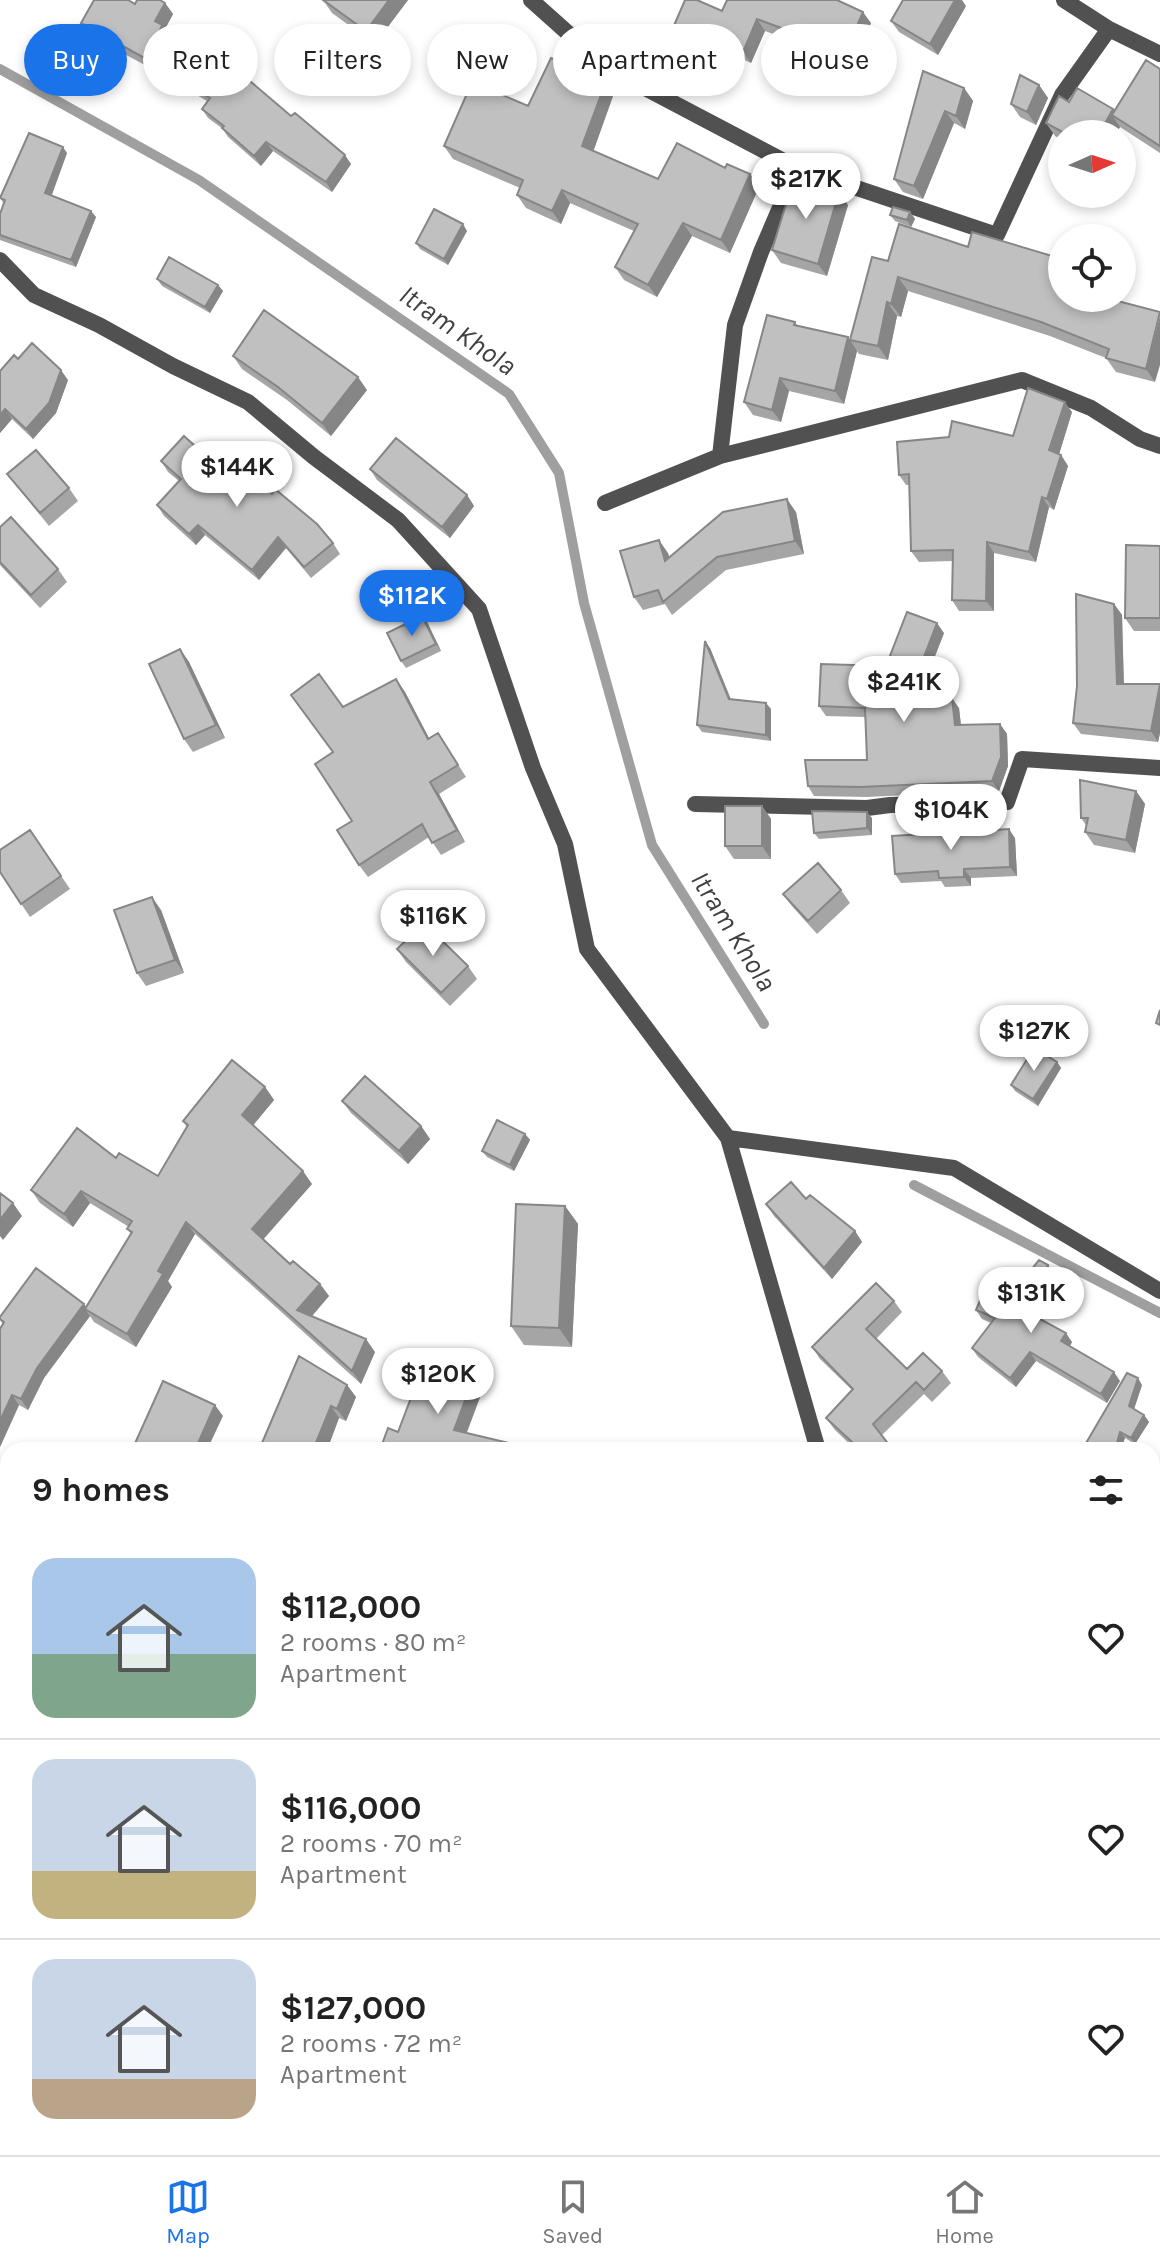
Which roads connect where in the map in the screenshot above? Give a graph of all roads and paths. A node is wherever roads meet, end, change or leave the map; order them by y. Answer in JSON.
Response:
{"nodes":[{"id":1,"x":531,"y":0,"type":"edge"},
{"id":2,"x":1064,"y":0,"type":"edge"},
{"id":3,"x":1109,"y":29,"type":"junction"},
{"id":4,"x":1160,"y":54,"type":"edge"},
{"id":5,"x":797,"y":168,"type":"junction"},
{"id":6,"x":0,"y":260,"type":"edge"},
{"id":7,"x":1160,"y":446,"type":"edge"},
{"id":8,"x":720,"y":456,"type":"junction"},
{"id":9,"x":605,"y":503,"type":"dead end"},
{"id":10,"x":1160,"y":768,"type":"edge"},
{"id":11,"x":695,"y":804,"type":"dead end"},
{"id":12,"x":728,"y":1138,"type":"junction"},
{"id":13,"x":1160,"y":1291,"type":"edge"},
{"id":14,"x":816,"y":1442,"type":"edge"}],
"edges":[{"from":1,"to":5,"type":"street"},
{"from":2,"to":3,"type":"street"},
{"from":3,"to":4,"type":"street"},
{"from":3,"to":5,"type":"street"},
{"from":5,"to":8,"type":"street"},
{"from":6,"to":12,"type":"street"},
{"from":7,"to":8,"type":"street"},
{"from":8,"to":9,"type":"street"},
{"from":10,"to":11,"type":"street"},
{"from":12,"to":13,"type":"street"},
{"from":12,"to":14,"type":"street"}]}
